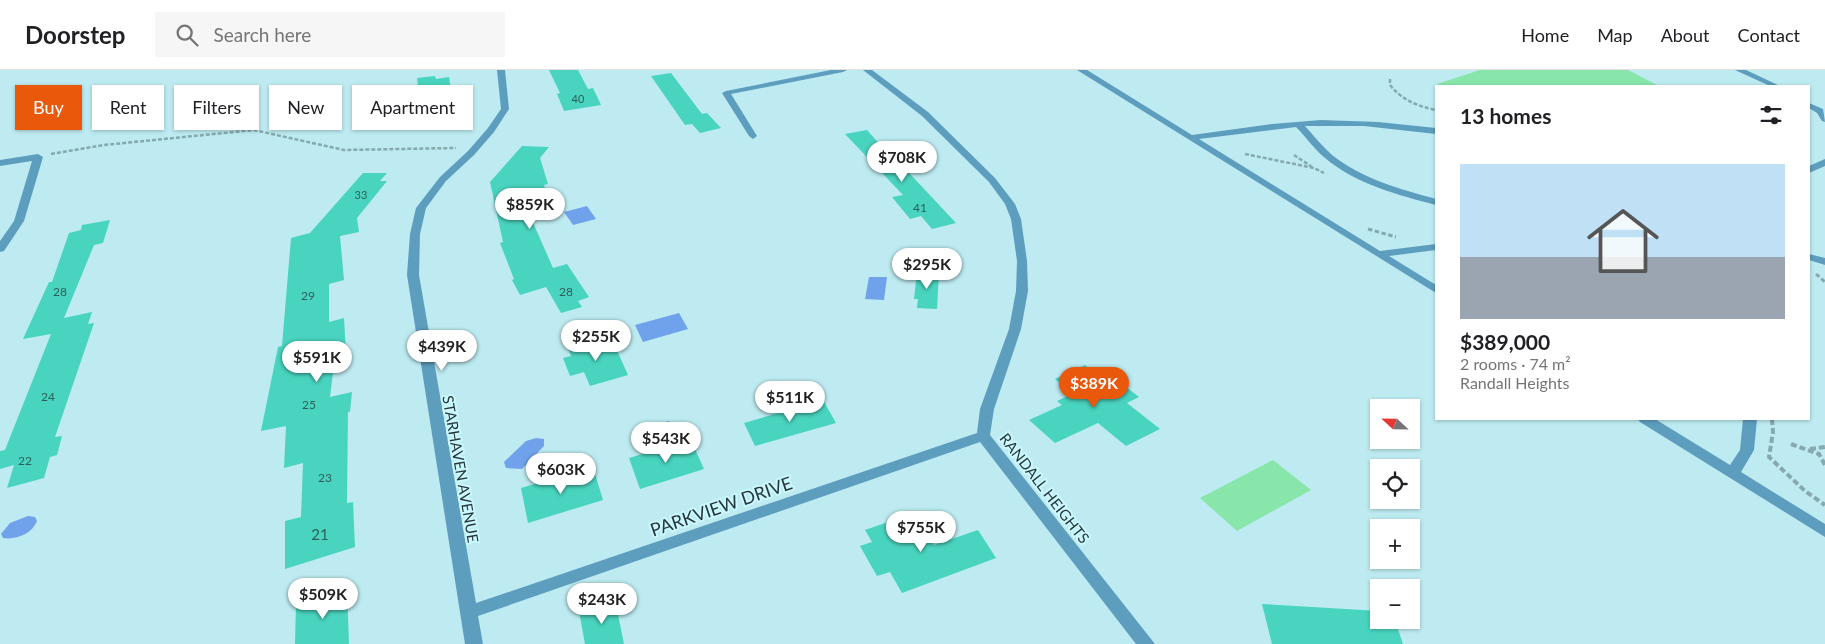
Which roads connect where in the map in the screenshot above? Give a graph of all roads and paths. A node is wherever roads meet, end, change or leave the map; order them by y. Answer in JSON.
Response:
{"nodes":[{"id":1,"x":501,"y":70,"type":"edge"},
{"id":2,"x":843,"y":70,"type":"edge"},
{"id":3,"x":867,"y":70,"type":"edge"},
{"id":4,"x":1081,"y":70,"type":"edge"},
{"id":5,"x":1739,"y":70,"type":"edge"},
{"id":6,"x":1390,"y":79,"type":"dead end"},
{"id":7,"x":1774,"y":85,"type":"edge"},
{"id":8,"x":1810,"y":106,"type":"edge"},
{"id":9,"x":1435,"y":110,"type":"edge"},
{"id":10,"x":1825,"y":119,"type":"edge"},
{"id":11,"x":1298,"y":124,"type":"junction"},
{"id":12,"x":1435,"y":131,"type":"edge"},
{"id":13,"x":753,"y":136,"type":"dead end"},
{"id":14,"x":1191,"y":138,"type":"junction"},
{"id":15,"x":475,"y":148,"type":"junction"},
{"id":16,"x":1294,"y":156,"type":"dead end"},
{"id":17,"x":38,"y":157,"type":"junction"},
{"id":18,"x":1252,"y":161,"type":"dead end"},
{"id":19,"x":1825,"y":162,"type":"edge"},
{"id":20,"x":0,"y":164,"type":"edge"},
{"id":21,"x":1314,"y":168,"type":"junction"},
{"id":22,"x":1810,"y":170,"type":"edge"},
{"id":23,"x":1332,"y":176,"type":"dead end"},
{"id":24,"x":1435,"y":202,"type":"edge"},
{"id":25,"x":1361,"y":225,"type":"dead end"},
{"id":26,"x":1397,"y":237,"type":"dead end"},
{"id":27,"x":1435,"y":247,"type":"edge"},
{"id":28,"x":0,"y":249,"type":"edge"},
{"id":29,"x":1378,"y":254,"type":"junction"},
{"id":30,"x":1810,"y":257,"type":"edge"},
{"id":31,"x":1825,"y":262,"type":"edge"},
{"id":32,"x":1435,"y":289,"type":"edge"},
{"id":33,"x":1646,"y":420,"type":"edge"},
{"id":34,"x":1750,"y":420,"type":"edge"},
{"id":35,"x":1772,"y":420,"type":"edge"},
{"id":36,"x":983,"y":436,"type":"junction"},
{"id":37,"x":1791,"y":444,"type":"dead end"},
{"id":38,"x":1825,"y":447,"type":"edge"},
{"id":39,"x":1810,"y":450,"type":"junction"},
{"id":40,"x":1825,"y":465,"type":"edge"},
{"id":41,"x":1733,"y":473,"type":"junction"},
{"id":42,"x":1825,"y":505,"type":"edge"},
{"id":43,"x":1825,"y":531,"type":"edge"},
{"id":44,"x":470,"y":612,"type":"junction"},
{"id":45,"x":474,"y":644,"type":"edge"},
{"id":46,"x":1146,"y":644,"type":"edge"}],
"edges":[{"from":1,"to":15,"type":"street","name":"STARHAVEN AVENUE"},
{"from":2,"to":13,"type":"street"},
{"from":3,"to":36,"type":"street","name":"RANDALL HEIGHTS"},
{"from":4,"to":14,"type":"street"},
{"from":5,"to":7,"type":"street"},
{"from":6,"to":9,"type":"path"},
{"from":8,"to":10,"type":"street"},
{"from":11,"to":12,"type":"street"},
{"from":11,"to":14,"type":"street"},
{"from":11,"to":24,"type":"street"},
{"from":14,"to":29,"type":"street"},
{"from":15,"to":17,"type":"path"},
{"from":15,"to":44,"type":"street","name":"STARHAVEN AVENUE"},
{"from":16,"to":21,"type":"path"},
{"from":17,"to":20,"type":"street"},
{"from":17,"to":28,"type":"street"},
{"from":18,"to":21,"type":"path"},
{"from":19,"to":22,"type":"street"},
{"from":21,"to":23,"type":"path"},
{"from":25,"to":26,"type":"path"},
{"from":27,"to":29,"type":"street"},
{"from":29,"to":32,"type":"street"},
{"from":30,"to":31,"type":"street"},
{"from":33,"to":41,"type":"street"},
{"from":34,"to":41,"type":"street"},
{"from":35,"to":42,"type":"path"},
{"from":36,"to":44,"type":"street","name":"PARKVIEW DRIVE"},
{"from":36,"to":46,"type":"street","name":"RANDALL HEIGHTS"},
{"from":37,"to":39,"type":"path"},
{"from":38,"to":39,"type":"path"},
{"from":39,"to":40,"type":"path"},
{"from":41,"to":43,"type":"street"},
{"from":44,"to":45,"type":"street","name":"STARHAVEN AVENUE"}]}
